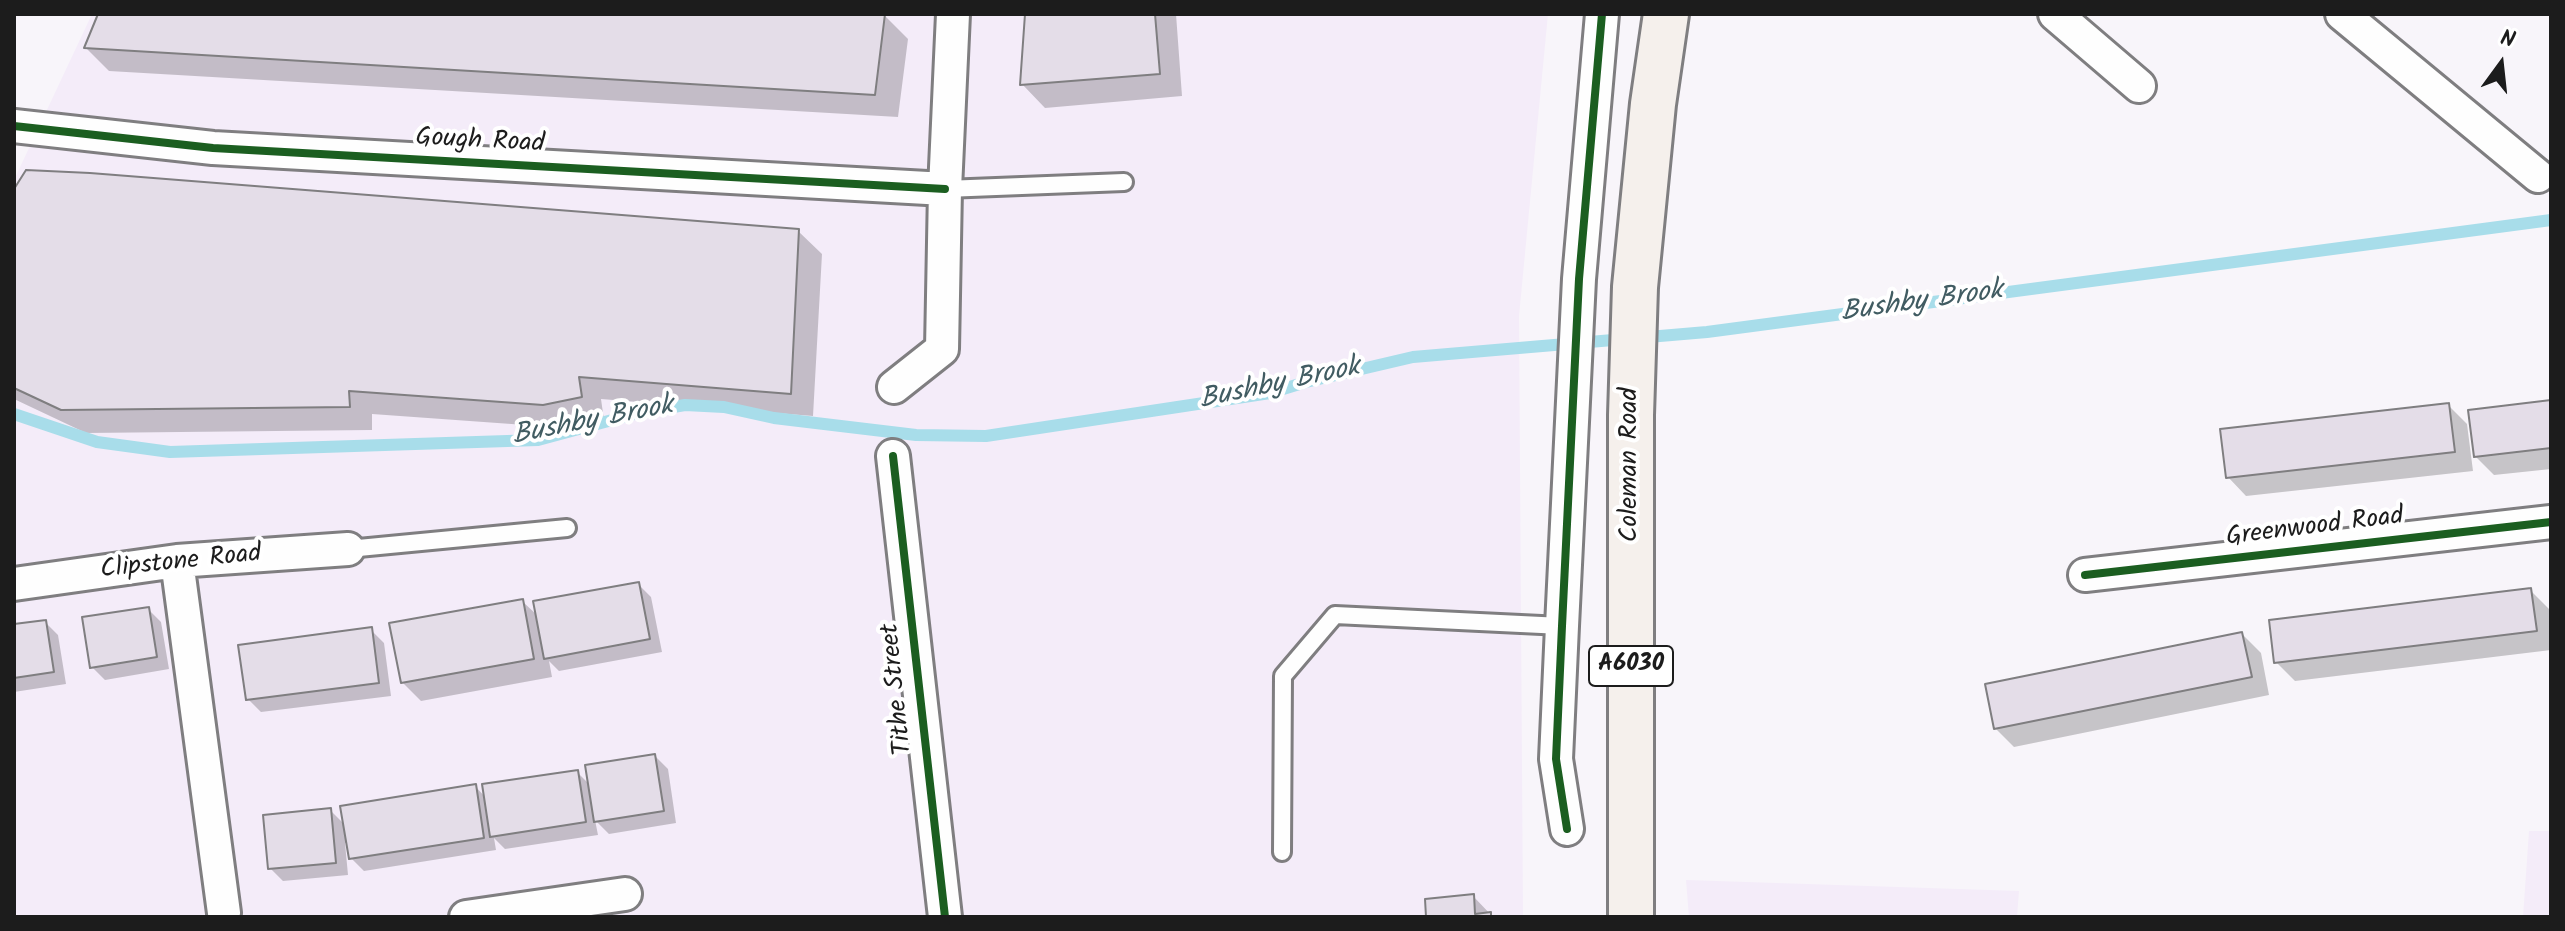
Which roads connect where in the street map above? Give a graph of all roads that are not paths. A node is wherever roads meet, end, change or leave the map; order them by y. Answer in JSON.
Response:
{"nodes":[{"id":1,"x":953,"y":14,"type":"edge"},
{"id":2,"x":1602,"y":14,"type":"edge"},
{"id":3,"x":1666,"y":14,"type":"edge"},
{"id":4,"x":2055,"y":14,"type":"edge"},
{"id":5,"x":2342,"y":14,"type":"edge"},
{"id":6,"x":2139,"y":86,"type":"dead end"},
{"id":7,"x":14,"y":126,"type":"edge"},
{"id":8,"x":2538,"y":176,"type":"dead end"},
{"id":9,"x":1124,"y":182,"type":"dead end"},
{"id":10,"x":945,"y":189,"type":"junction"},
{"id":11,"x":894,"y":387,"type":"dead end"},
{"id":12,"x":893,"y":456,"type":"dead end"},
{"id":13,"x":2551,"y":522,"type":"edge"},
{"id":14,"x":567,"y":528,"type":"dead end"},
{"id":15,"x":348,"y":549,"type":"joint"},
{"id":16,"x":177,"y":561,"type":"junction"},
{"id":17,"x":2085,"y":575,"type":"dead end"},
{"id":18,"x":14,"y":584,"type":"edge"},
{"id":19,"x":1562,"y":626,"type":"junction"},
{"id":20,"x":1567,"y":829,"type":"dead end"},
{"id":21,"x":1282,"y":852,"type":"dead end"},
{"id":22,"x":625,"y":894,"type":"dead end"},
{"id":23,"x":224,"y":916,"type":"edge"},
{"id":24,"x":466,"y":917,"type":"edge"},
{"id":25,"x":945,"y":917,"type":"edge"},
{"id":26,"x":1631,"y":917,"type":"edge"}],
"edges":[{"from":1,"to":10,"type":"street"},
{"from":2,"to":19,"type":"street"},
{"from":3,"to":26,"type":"highway","name":"Coleman Road","number":"A6030"},
{"from":4,"to":6,"type":"street"},
{"from":5,"to":8,"type":"street"},
{"from":7,"to":10,"type":"street","name":"Gough Road"},
{"from":9,"to":10,"type":"lane"},
{"from":10,"to":11,"type":"street"},
{"from":12,"to":25,"type":"street","name":"Tithe Street"},
{"from":13,"to":17,"type":"street","name":"Greenwood Road"},
{"from":14,"to":15,"type":"lane"},
{"from":15,"to":16,"type":"street","name":"Clipstone Road"},
{"from":16,"to":18,"type":"street","name":"Clipstone Road"},
{"from":16,"to":23,"type":"street"},
{"from":19,"to":20,"type":"street"},
{"from":19,"to":21,"type":"lane"},
{"from":22,"to":24,"type":"street"}]}
